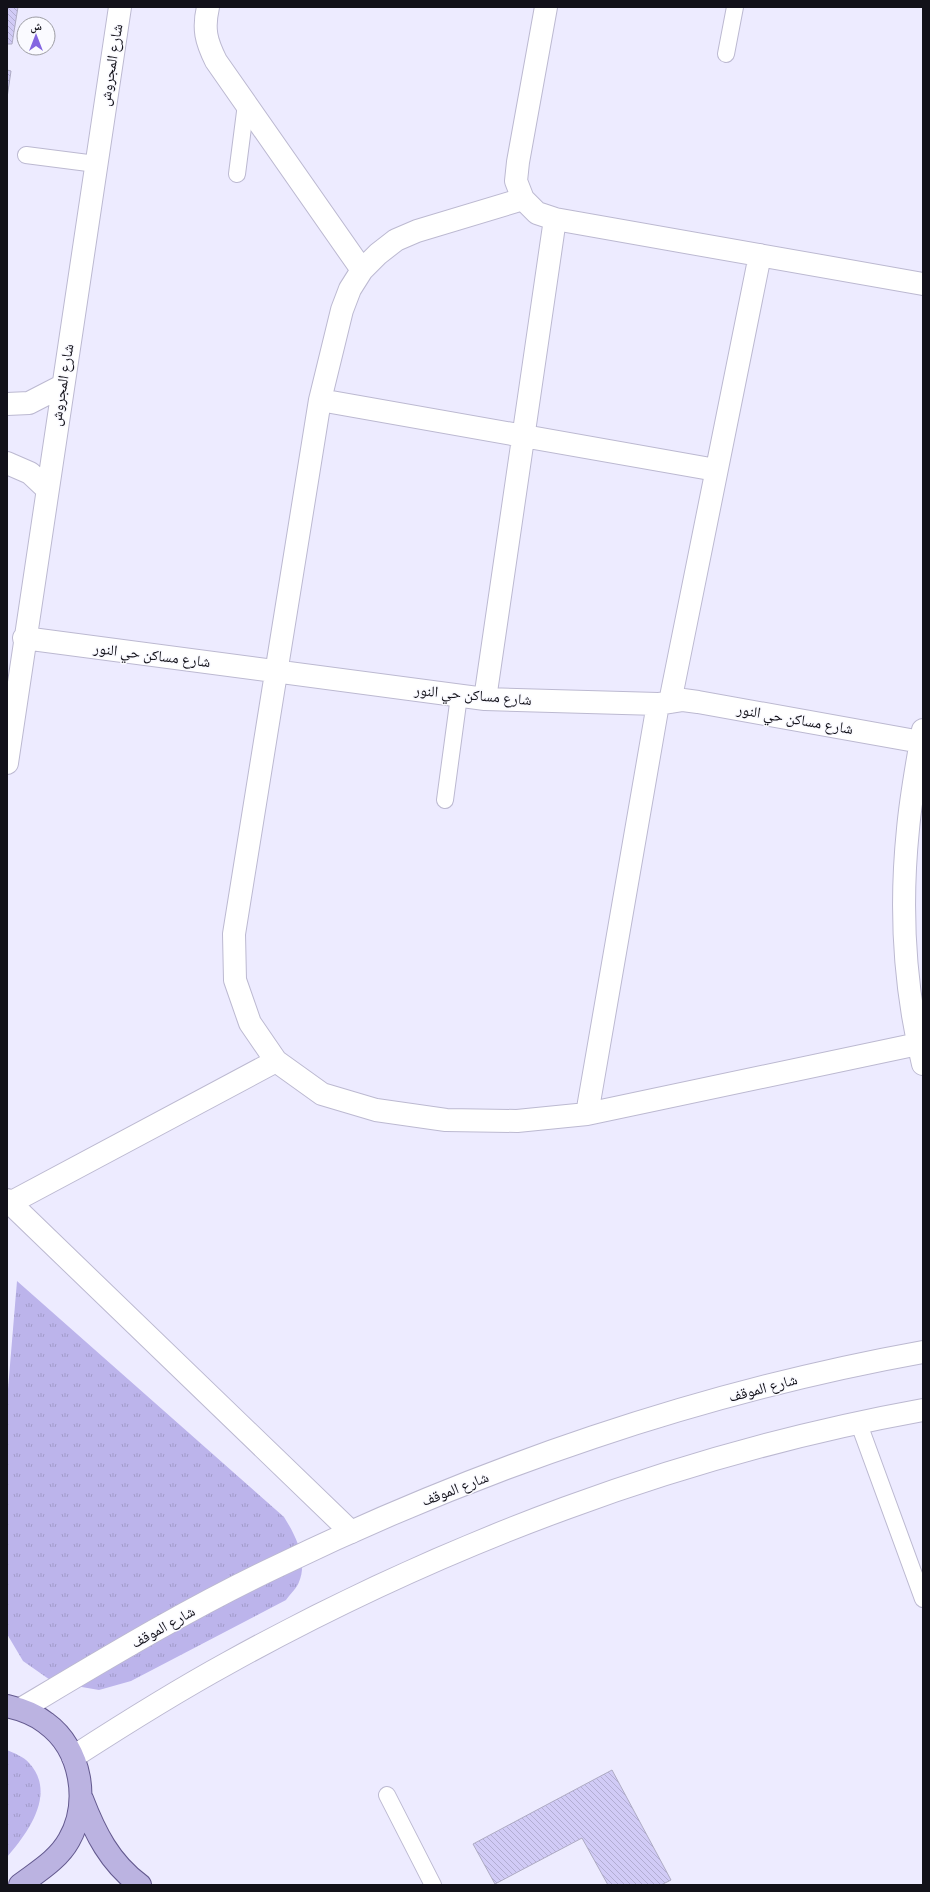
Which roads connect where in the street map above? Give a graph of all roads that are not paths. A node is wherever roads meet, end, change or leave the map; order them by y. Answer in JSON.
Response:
{"nodes":[{"id":1,"x":120,"y":7,"type":"edge"},
{"id":2,"x":208,"y":7,"type":"edge"},
{"id":3,"x":546,"y":7,"type":"edge"},
{"id":4,"x":735,"y":7,"type":"edge"},
{"id":5,"x":726,"y":54,"type":"dead end"},
{"id":6,"x":246,"y":104,"type":"junction"},
{"id":7,"x":26,"y":155,"type":"dead end"},
{"id":8,"x":96,"y":164,"type":"junction"},
{"id":9,"x":237,"y":174,"type":"dead end"},
{"id":10,"x":523,"y":199,"type":"junction"},
{"id":11,"x":556,"y":219,"type":"junction"},
{"id":12,"x":760,"y":255,"type":"junction"},
{"id":13,"x":362,"y":270,"type":"junction"},
{"id":14,"x":923,"y":284,"type":"edge"},
{"id":15,"x":62,"y":386,"type":"junction"},
{"id":16,"x":320,"y":400,"type":"junction"},
{"id":17,"x":7,"y":404,"type":"edge"},
{"id":18,"x":524,"y":436,"type":"junction"},
{"id":19,"x":7,"y":463,"type":"edge"},
{"id":20,"x":716,"y":470,"type":"junction"},
{"id":21,"x":47,"y":489,"type":"junction"},
{"id":22,"x":24,"y":638,"type":"junction"},
{"id":23,"x":277,"y":671,"type":"junction"},
{"id":24,"x":459,"y":696,"type":"junction"},
{"id":25,"x":485,"y":699,"type":"junction"},
{"id":26,"x":664,"y":703,"type":"junction"},
{"id":27,"x":922,"y":736,"type":"edge"},
{"id":28,"x":7,"y":763,"type":"edge"},
{"id":29,"x":445,"y":800,"type":"dead end"},
{"id":30,"x":921,"y":1054,"type":"edge"},
{"id":31,"x":276,"y":1061,"type":"junction"},
{"id":32,"x":587,"y":1114,"type":"junction"},
{"id":33,"x":8,"y":1202,"type":"edge"},
{"id":34,"x":923,"y":1352,"type":"edge"},
{"id":35,"x":923,"y":1410,"type":"edge"},
{"id":36,"x":859,"y":1424,"type":"junction"},
{"id":37,"x":351,"y":1532,"type":"junction"},
{"id":38,"x":923,"y":1599,"type":"edge"},
{"id":39,"x":14,"y":1708,"type":"edge"},
{"id":40,"x":73,"y":1757,"type":"junction"},
{"id":41,"x":387,"y":1795,"type":"dead end"},
{"id":42,"x":82,"y":1799,"type":"junction"},
{"id":43,"x":20,"y":1885,"type":"edge"},
{"id":44,"x":140,"y":1885,"type":"edge"},
{"id":45,"x":432,"y":1885,"type":"edge"}],
"edges":[{"from":1,"to":8,"type":"street","name":"شارع المجروش"},
{"from":2,"to":6,"type":"street"},
{"from":3,"to":10,"type":"street"},
{"from":4,"to":5,"type":"lane"},
{"from":6,"to":9,"type":"lane"},
{"from":6,"to":13,"type":"street"},
{"from":7,"to":8,"type":"lane"},
{"from":8,"to":15,"type":"street","name":"شارع المجروش"},
{"from":10,"to":11,"type":"street"},
{"from":10,"to":13,"type":"street"},
{"from":11,"to":12,"type":"street"},
{"from":11,"to":18,"type":"street"},
{"from":12,"to":14,"type":"street"},
{"from":12,"to":20,"type":"street"},
{"from":13,"to":16,"type":"street"},
{"from":15,"to":17,"type":"street"},
{"from":15,"to":21,"type":"street","name":"شارع المجروش"},
{"from":16,"to":18,"type":"street"},
{"from":16,"to":23,"type":"street"},
{"from":18,"to":20,"type":"street"},
{"from":18,"to":25,"type":"street"},
{"from":19,"to":21,"type":"street"},
{"from":20,"to":26,"type":"street"},
{"from":21,"to":22,"type":"street","name":"شارع المجروش"},
{"from":22,"to":23,"type":"street","name":"شارع مساكن حي النور"},
{"from":22,"to":28,"type":"street","name":"شارع المجروش"},
{"from":23,"to":24,"type":"street","name":"شارع مساكن حي النور"},
{"from":23,"to":31,"type":"street"},
{"from":24,"to":25,"type":"street","name":"شارع مساكن حي النور"},
{"from":24,"to":29,"type":"lane"},
{"from":25,"to":26,"type":"street","name":"شارع مساكن حي النور"},
{"from":26,"to":27,"type":"street","name":"شارع مساكن حي النور"},
{"from":26,"to":32,"type":"street"},
{"from":27,"to":30,"type":"street"},
{"from":30,"to":32,"type":"street"},
{"from":31,"to":32,"type":"street"},
{"from":31,"to":33,"type":"street"},
{"from":33,"to":37,"type":"street"},
{"from":34,"to":37,"type":"street","name":"شارع الموقف"},
{"from":35,"to":36,"type":"street"},
{"from":36,"to":38,"type":"lane"},
{"from":36,"to":40,"type":"street"},
{"from":37,"to":39,"type":"street","name":"شارع الموقف"},
{"from":39,"to":40,"type":"main road"},
{"from":40,"to":42,"type":"main road"},
{"from":41,"to":45,"type":"lane"},
{"from":42,"to":43,"type":"main road"},
{"from":42,"to":44,"type":"main road"}]}
